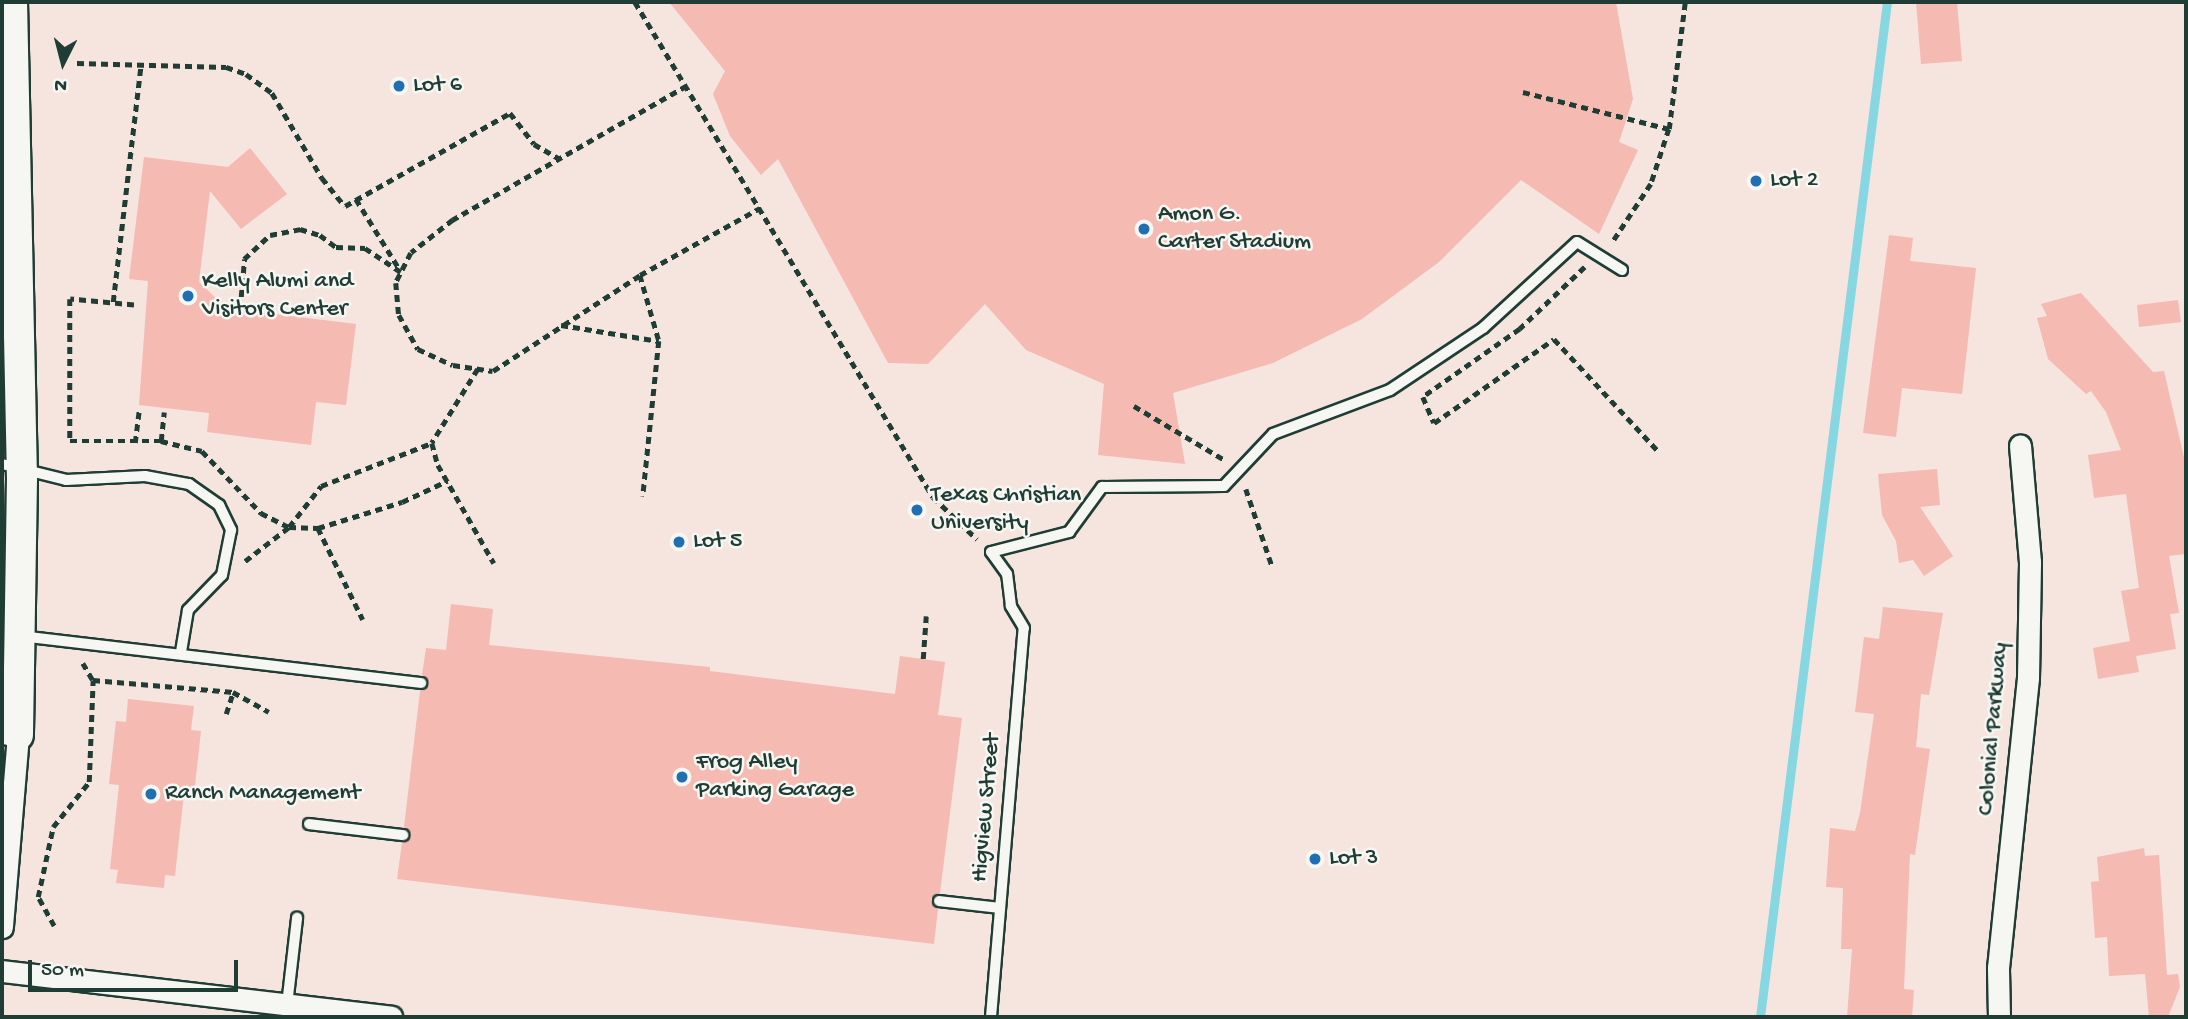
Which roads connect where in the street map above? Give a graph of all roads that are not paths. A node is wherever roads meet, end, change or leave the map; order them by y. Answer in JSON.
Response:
{"nodes":[{"id":1,"x":8,"y":9,"type":"edge"},
{"id":2,"x":9,"y":228,"type":"edge"},
{"id":3,"x":1622,"y":270,"type":"dead end"},
{"id":4,"x":2020,"y":445,"type":"dead end"},
{"id":5,"x":12,"y":466,"type":"edge"},
{"id":6,"x":18,"y":635,"type":"junction"},
{"id":7,"x":181,"y":652,"type":"junction"},
{"id":8,"x":422,"y":683,"type":"dead end"},
{"id":9,"x":10,"y":734,"type":"edge"},
{"id":10,"x":309,"y":824,"type":"dead end"},
{"id":11,"x":403,"y":835,"type":"dead end"},
{"id":12,"x":939,"y":901,"type":"dead end"},
{"id":13,"x":1000,"y":908,"type":"junction"},
{"id":14,"x":297,"y":918,"type":"dead end"},
{"id":15,"x":2,"y":928,"type":"edge"},
{"id":16,"x":2,"y":971,"type":"edge"},
{"id":17,"x":287,"y":1005,"type":"junction"},
{"id":18,"x":391,"y":1017,"type":"edge"},
{"id":19,"x":991,"y":1017,"type":"edge"},
{"id":20,"x":1999,"y":1017,"type":"edge"}],
"edges":[{"from":1,"to":2,"type":"street"},
{"from":2,"to":5,"type":"street"},
{"from":3,"to":13,"type":"lane","name":"Higview Street"},
{"from":4,"to":20,"type":"street","name":"Colonial Parkway"},
{"from":5,"to":6,"type":"street"},
{"from":5,"to":7,"type":"lane"},
{"from":6,"to":7,"type":"lane"},
{"from":6,"to":9,"type":"street"},
{"from":7,"to":8,"type":"lane"},
{"from":9,"to":15,"type":"street"},
{"from":10,"to":11,"type":"lane"},
{"from":12,"to":13,"type":"lane"},
{"from":13,"to":19,"type":"lane","name":"Higview Street"},
{"from":14,"to":17,"type":"lane"},
{"from":16,"to":17,"type":"street"},
{"from":17,"to":18,"type":"street"}]}
